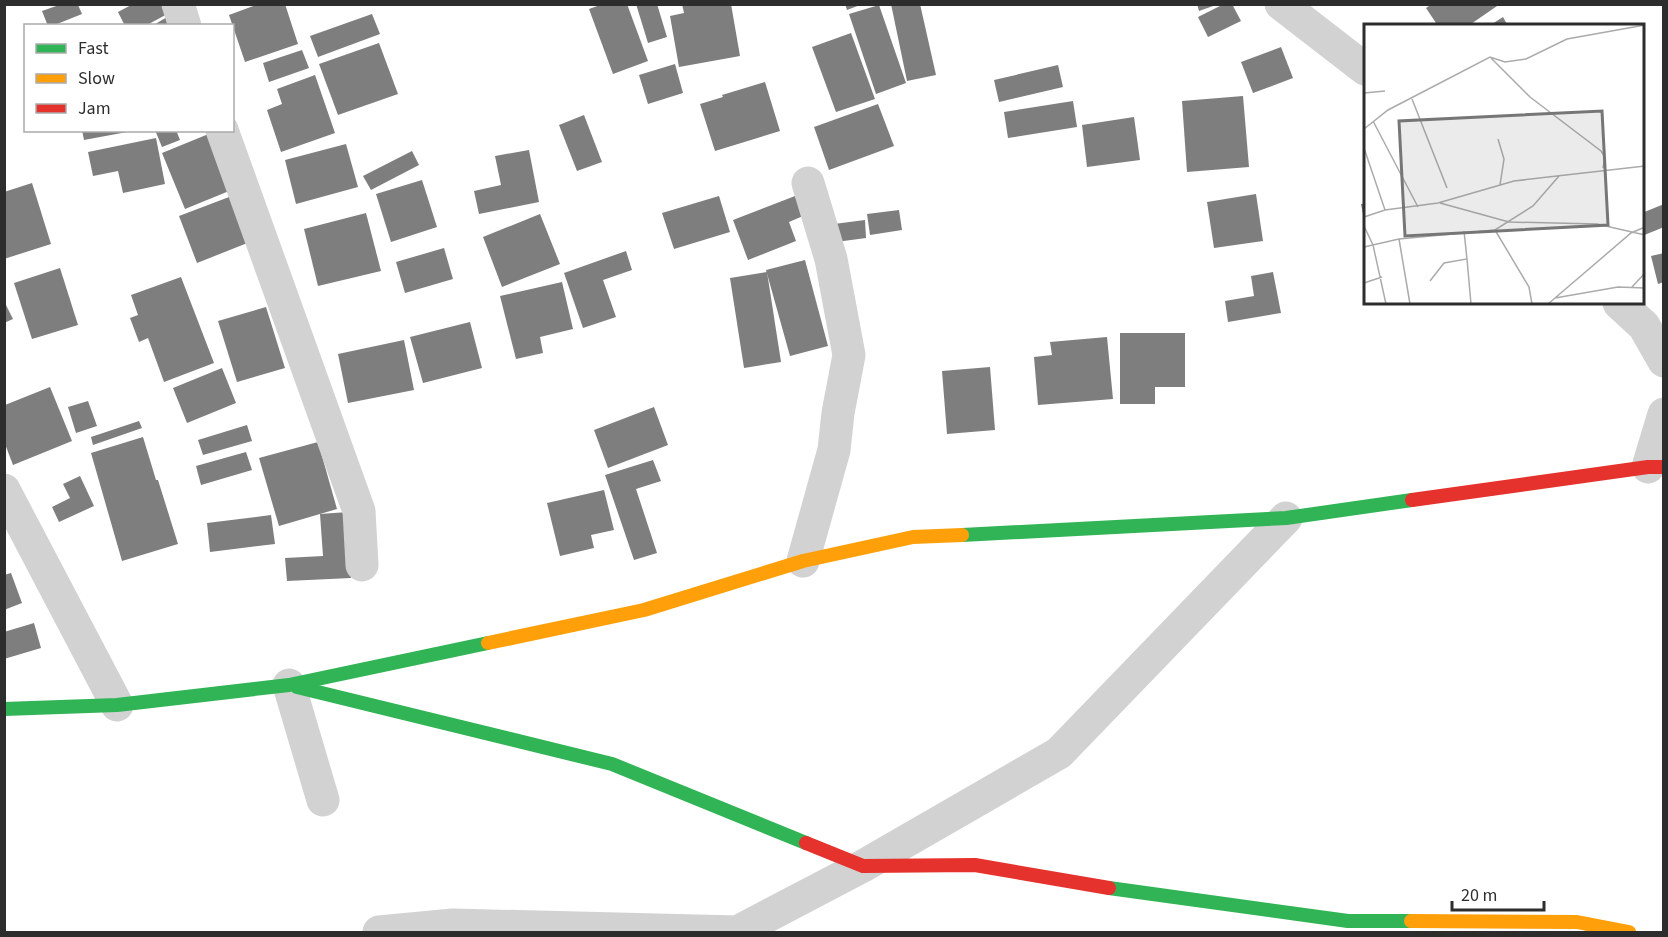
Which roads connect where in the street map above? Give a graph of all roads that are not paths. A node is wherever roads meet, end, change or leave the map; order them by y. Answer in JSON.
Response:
{"nodes":[{"id":1,"x":178,"y":4,"type":"edge"},
{"id":2,"x":1281,"y":4,"type":"edge"},
{"id":3,"x":184,"y":24,"type":"edge"},
{"id":4,"x":1364,"y":68,"type":"edge"},
{"id":5,"x":223,"y":132,"type":"edge"},
{"id":6,"x":808,"y":183,"type":"dead end"},
{"id":7,"x":1620,"y":304,"type":"edge"},
{"id":8,"x":1664,"y":361,"type":"edge"},
{"id":9,"x":1664,"y":414,"type":"edge"},
{"id":10,"x":1656,"y":467,"type":"edge"},
{"id":11,"x":4,"y":490,"type":"edge"},
{"id":12,"x":1286,"y":518,"type":"junction"},
{"id":13,"x":802,"y":561,"type":"junction"},
{"id":14,"x":362,"y":565,"type":"dead end"},
{"id":15,"x":289,"y":685,"type":"junction"},
{"id":16,"x":117,"y":705,"type":"junction"},
{"id":17,"x":4,"y":709,"type":"edge"},
{"id":18,"x":323,"y":800,"type":"dead end"},
{"id":19,"x":863,"y":866,"type":"junction"},
{"id":20,"x":483,"y":929,"type":"edge"},
{"id":21,"x":737,"y":932,"type":"edge"},
{"id":22,"x":379,"y":933,"type":"edge"},
{"id":23,"x":1629,"y":933,"type":"edge"}],
"edges":[{"from":1,"to":3,"type":"street"},
{"from":2,"to":4,"type":"street"},
{"from":5,"to":14,"type":"street"},
{"from":6,"to":13,"type":"street"},
{"from":7,"to":8,"type":"street"},
{"from":9,"to":10,"type":"street"},
{"from":10,"to":12,"type":"street"},
{"from":11,"to":16,"type":"street"},
{"from":12,"to":13,"type":"street"},
{"from":12,"to":19,"type":"street"},
{"from":13,"to":15,"type":"street"},
{"from":15,"to":16,"type":"street"},
{"from":15,"to":18,"type":"street"},
{"from":15,"to":19,"type":"street"},
{"from":16,"to":17,"type":"street"},
{"from":19,"to":21,"type":"street"},
{"from":19,"to":23,"type":"street"},
{"from":20,"to":21,"type":"street"},
{"from":20,"to":22,"type":"street"}]}
